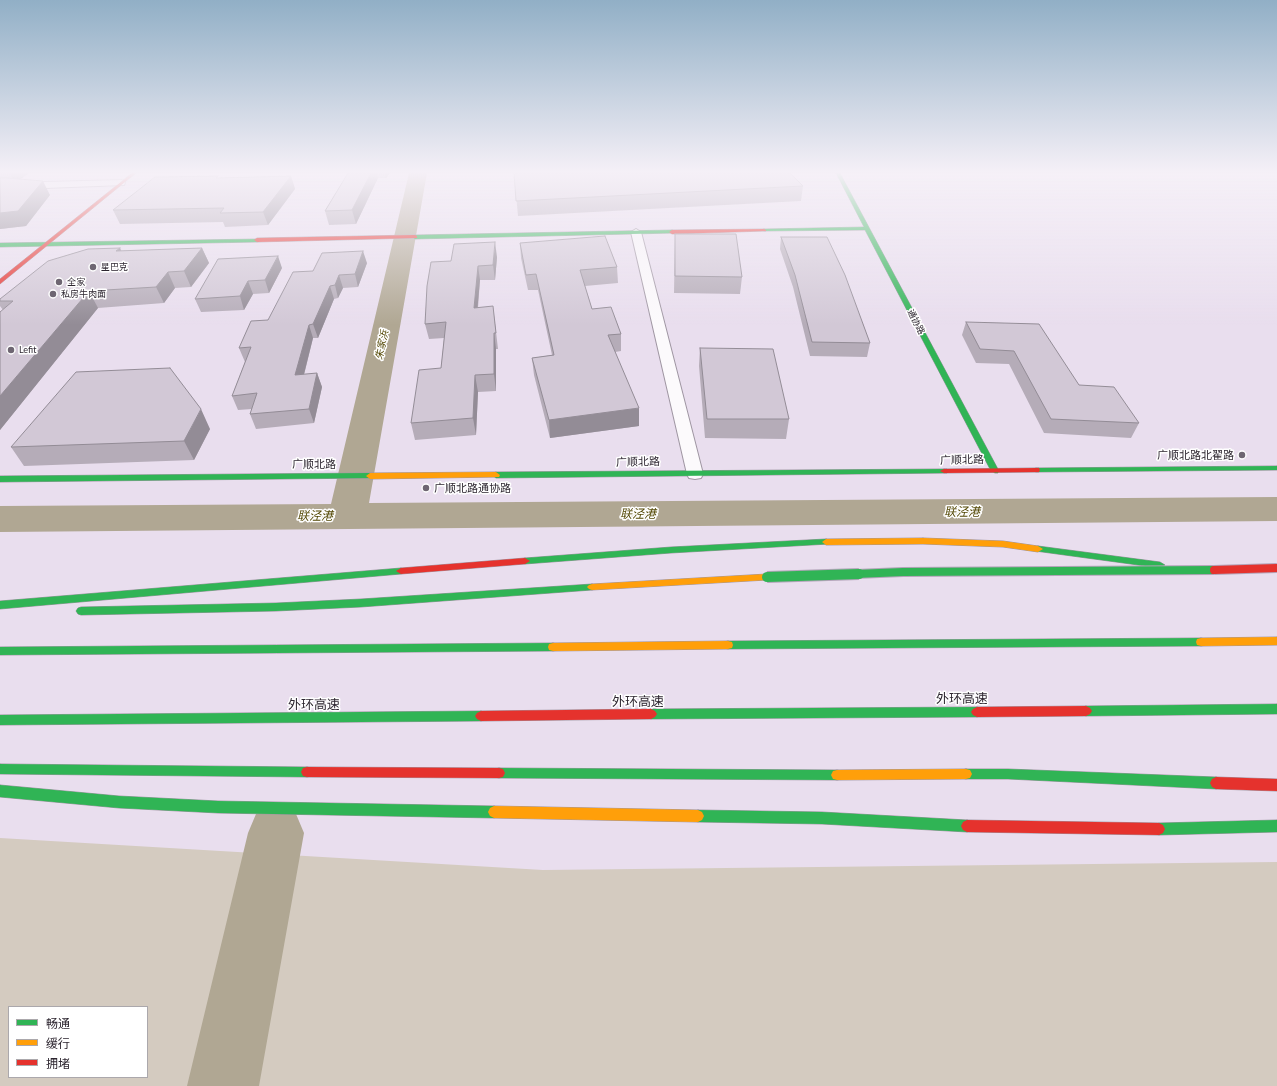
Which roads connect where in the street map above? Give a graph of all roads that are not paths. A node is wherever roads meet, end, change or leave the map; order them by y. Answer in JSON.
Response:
{"nodes":[{"id":1,"x":72,"y":224,"type":"edge"},
{"id":2,"x":865,"y":224,"type":"edge"},
{"id":3,"x":867,"y":228,"type":"junction"},
{"id":4,"x":636,"y":232,"type":"junction"},
{"id":5,"x":47,"y":244,"type":"junction"},
{"id":6,"x":0,"y":245,"type":"edge"},
{"id":7,"x":0,"y":282,"type":"edge"},
{"id":8,"x":1277,"y":468,"type":"edge"},
{"id":9,"x":995,"y":471,"type":"junction"},
{"id":10,"x":694,"y":474,"type":"junction"},
{"id":11,"x":0,"y":479,"type":"edge"},
{"id":12,"x":1277,"y":568,"type":"edge"},
{"id":13,"x":1277,"y":577,"type":"edge"},
{"id":14,"x":0,"y":605,"type":"edge"},
{"id":15,"x":0,"y":612,"type":"edge"},
{"id":16,"x":32,"y":612,"type":"dead end"},
{"id":17,"x":72,"y":612,"type":"dead end"},
{"id":18,"x":1277,"y":641,"type":"edge"},
{"id":19,"x":0,"y":651,"type":"edge"},
{"id":20,"x":1277,"y":710,"type":"edge"},
{"id":21,"x":0,"y":720,"type":"edge"},
{"id":22,"x":0,"y":770,"type":"edge"},
{"id":23,"x":1277,"y":785,"type":"edge"},
{"id":24,"x":0,"y":791,"type":"edge"},
{"id":25,"x":1277,"y":826,"type":"edge"}],
"edges":[{"from":1,"to":5,"type":"main road"},
{"from":2,"to":3,"type":"main road","name":"通协路"},
{"from":3,"to":4,"type":"main road"},
{"from":3,"to":9,"type":"main road","name":"通协路"},
{"from":4,"to":5,"type":"main road"},
{"from":4,"to":10,"type":"street"},
{"from":5,"to":6,"type":"main road"},
{"from":5,"to":7,"type":"main road"},
{"from":8,"to":9,"type":"main road","name":"广顺北路"},
{"from":9,"to":10,"type":"main road","name":"广顺北路"},
{"from":10,"to":11,"type":"main road","name":"广顺北路"},
{"from":12,"to":17,"type":"main road","bridge":true},
{"from":13,"to":14,"type":"main road"},
{"from":15,"to":16,"type":"main road"},
{"from":18,"to":19,"type":"main road"},
{"from":20,"to":21,"type":"main road","name":"外环高速"},
{"from":22,"to":23,"type":"main road"},
{"from":24,"to":25,"type":"main road"}]}
